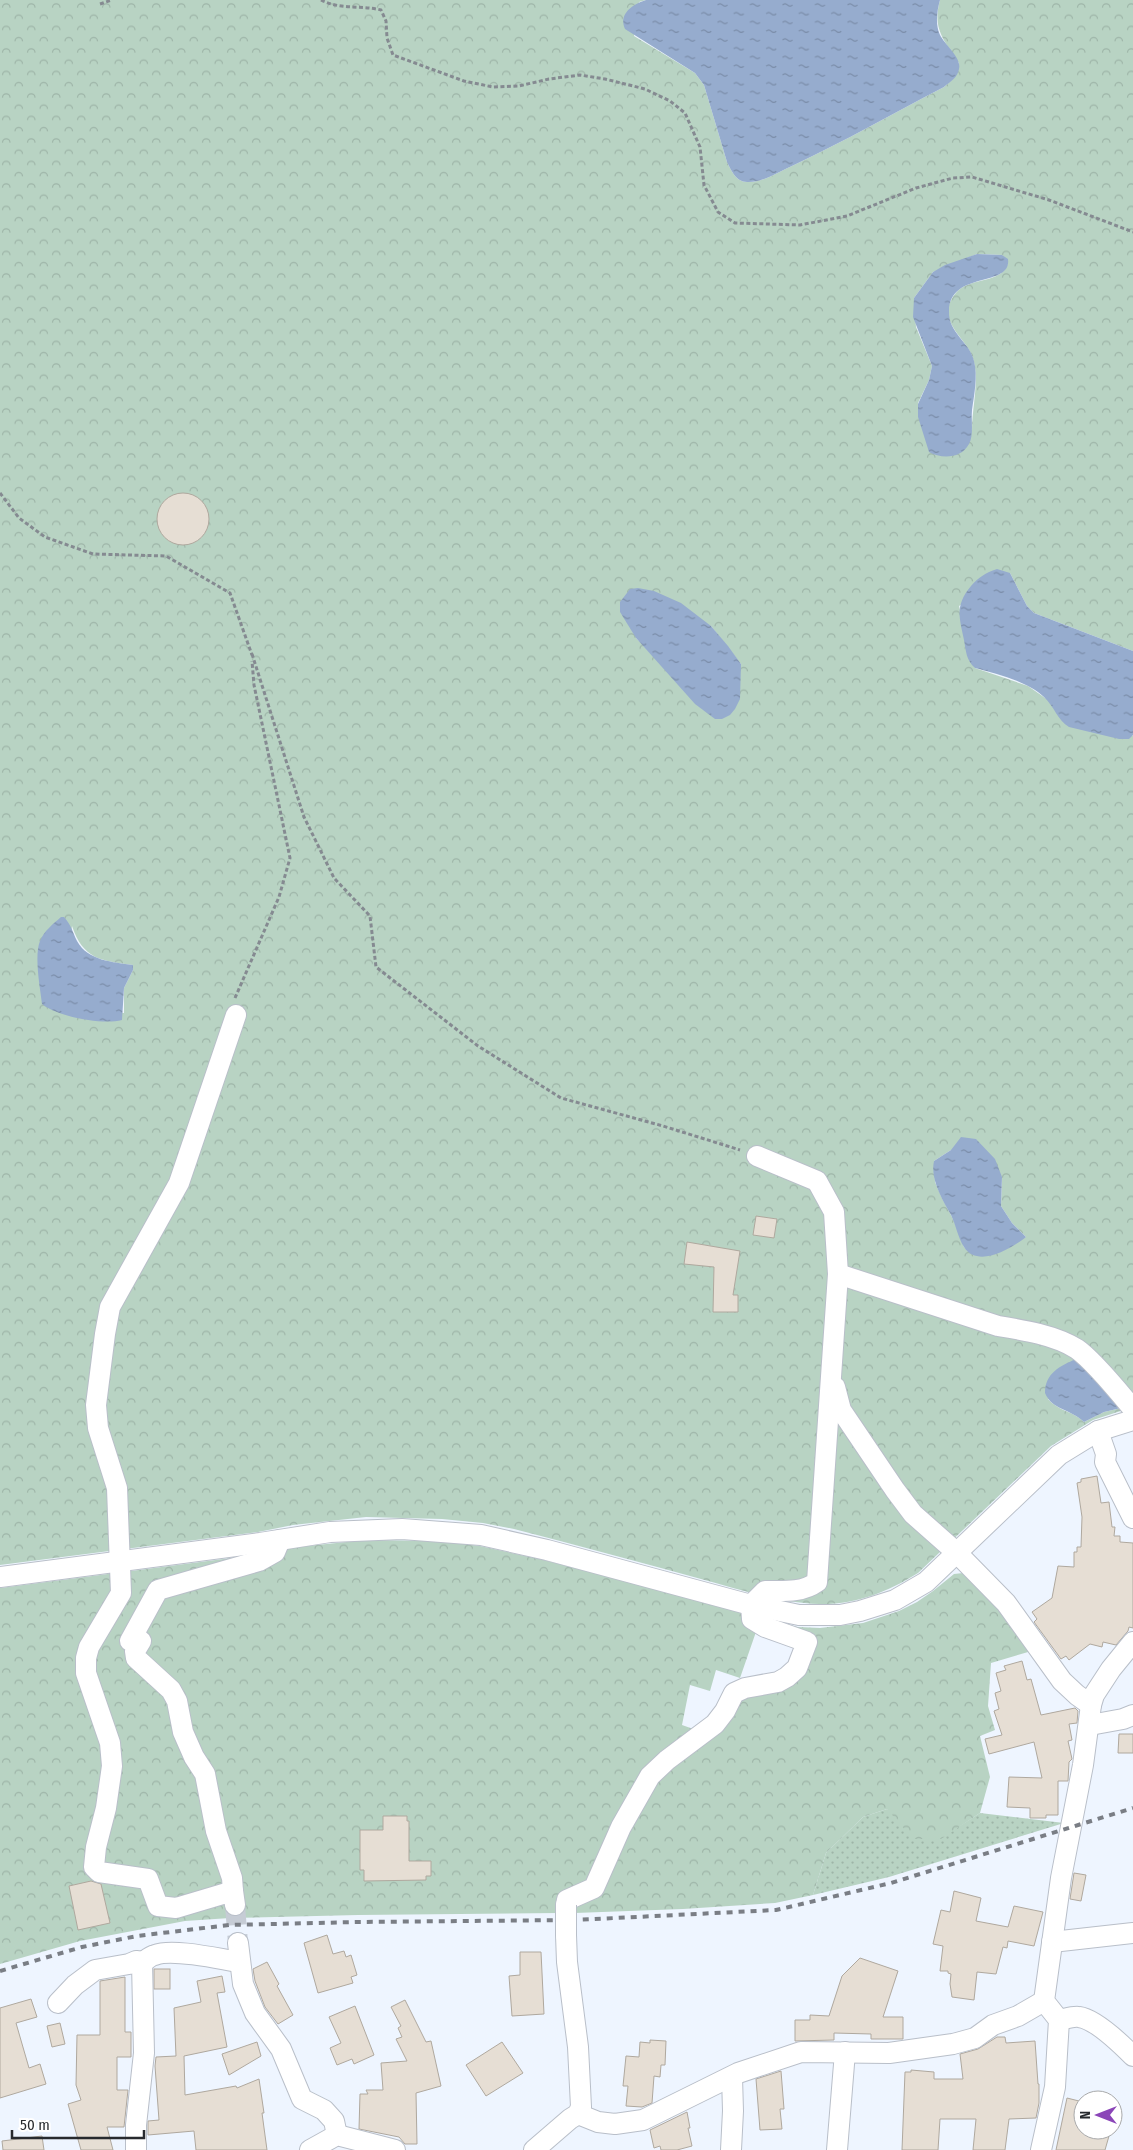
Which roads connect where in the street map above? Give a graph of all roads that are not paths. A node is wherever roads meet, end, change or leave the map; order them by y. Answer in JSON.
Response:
{"nodes":[{"id":1,"x":236,"y":1016,"type":"road end"},
{"id":2,"x":757,"y":1156,"type":"road end"},
{"id":3,"x":838,"y":1274,"type":"junction"},
{"id":4,"x":831,"y":1370,"type":"junction"},
{"id":5,"x":1133,"y":1409,"type":"edge"},
{"id":6,"x":1133,"y":1420,"type":"edge"},
{"id":7,"x":1098,"y":1431,"type":"junction"},
{"id":8,"x":1133,"y":1518,"type":"edge"},
{"id":9,"x":280,"y":1540,"type":"junction"},
{"id":10,"x":956,"y":1552,"type":"junction"},
{"id":11,"x":119,"y":1560,"type":"junction"},
{"id":12,"x":0,"y":1577,"type":"edge"},
{"id":13,"x":751,"y":1605,"type":"junction"},
{"id":14,"x":1133,"y":1642,"type":"edge"},
{"id":15,"x":1090,"y":1715,"type":"junction"},
{"id":16,"x":1133,"y":1715,"type":"edge"},
{"id":17,"x":1133,"y":1933,"type":"edge"},
{"id":18,"x":1052,"y":1942,"type":"junction"},
{"id":19,"x":144,"y":1962,"type":"junction"},
{"id":20,"x":1044,"y":2001,"type":"junction"},
{"id":21,"x":58,"y":2003,"type":"dead end"},
{"id":22,"x":1060,"y":2020,"type":"junction"},
{"id":23,"x":845,"y":2052,"type":"junction"},
{"id":24,"x":1133,"y":2056,"type":"edge"},
{"id":25,"x":732,"y":2077,"type":"junction"},
{"id":26,"x":578,"y":2114,"type":"junction"},
{"id":27,"x":337,"y":2135,"type":"junction"},
{"id":28,"x":136,"y":2150,"type":"edge"},
{"id":29,"x":310,"y":2150,"type":"edge"},
{"id":30,"x":395,"y":2150,"type":"edge"},
{"id":31,"x":534,"y":2150,"type":"edge"},
{"id":32,"x":731,"y":2150,"type":"edge"},
{"id":33,"x":837,"y":2150,"type":"edge"},
{"id":34,"x":1041,"y":2150,"type":"edge"}],
"edges":[{"from":1,"to":11,"type":"street"},
{"from":2,"to":3,"type":"street"},
{"from":3,"to":4,"type":"street"},
{"from":3,"to":5,"type":"street"},
{"from":4,"to":10,"type":"street"},
{"from":4,"to":13,"type":"street"},
{"from":6,"to":7,"type":"street"},
{"from":7,"to":8,"type":"street"},
{"from":7,"to":10,"type":"street"},
{"from":9,"to":11,"type":"street"},
{"from":9,"to":11,"type":"street"},
{"from":9,"to":13,"type":"street"},
{"from":10,"to":13,"type":"street"},
{"from":10,"to":15,"type":"street"},
{"from":11,"to":12,"type":"street"},
{"from":13,"to":26,"type":"street","bridge":true},
{"from":14,"to":15,"type":"street"},
{"from":15,"to":16,"type":"street"},
{"from":15,"to":18,"type":"street"},
{"from":17,"to":18,"type":"street"},
{"from":18,"to":20,"type":"street"},
{"from":19,"to":21,"type":"street"},
{"from":19,"to":27,"type":"street"},
{"from":19,"to":28,"type":"street"},
{"from":20,"to":22,"type":"street"},
{"from":20,"to":23,"type":"street"},
{"from":22,"to":24,"type":"street"},
{"from":22,"to":34,"type":"street"},
{"from":23,"to":25,"type":"street"},
{"from":23,"to":33,"type":"street"},
{"from":25,"to":26,"type":"street"},
{"from":25,"to":32,"type":"street"},
{"from":26,"to":31,"type":"street"},
{"from":27,"to":29,"type":"street"},
{"from":27,"to":30,"type":"street"}]}
